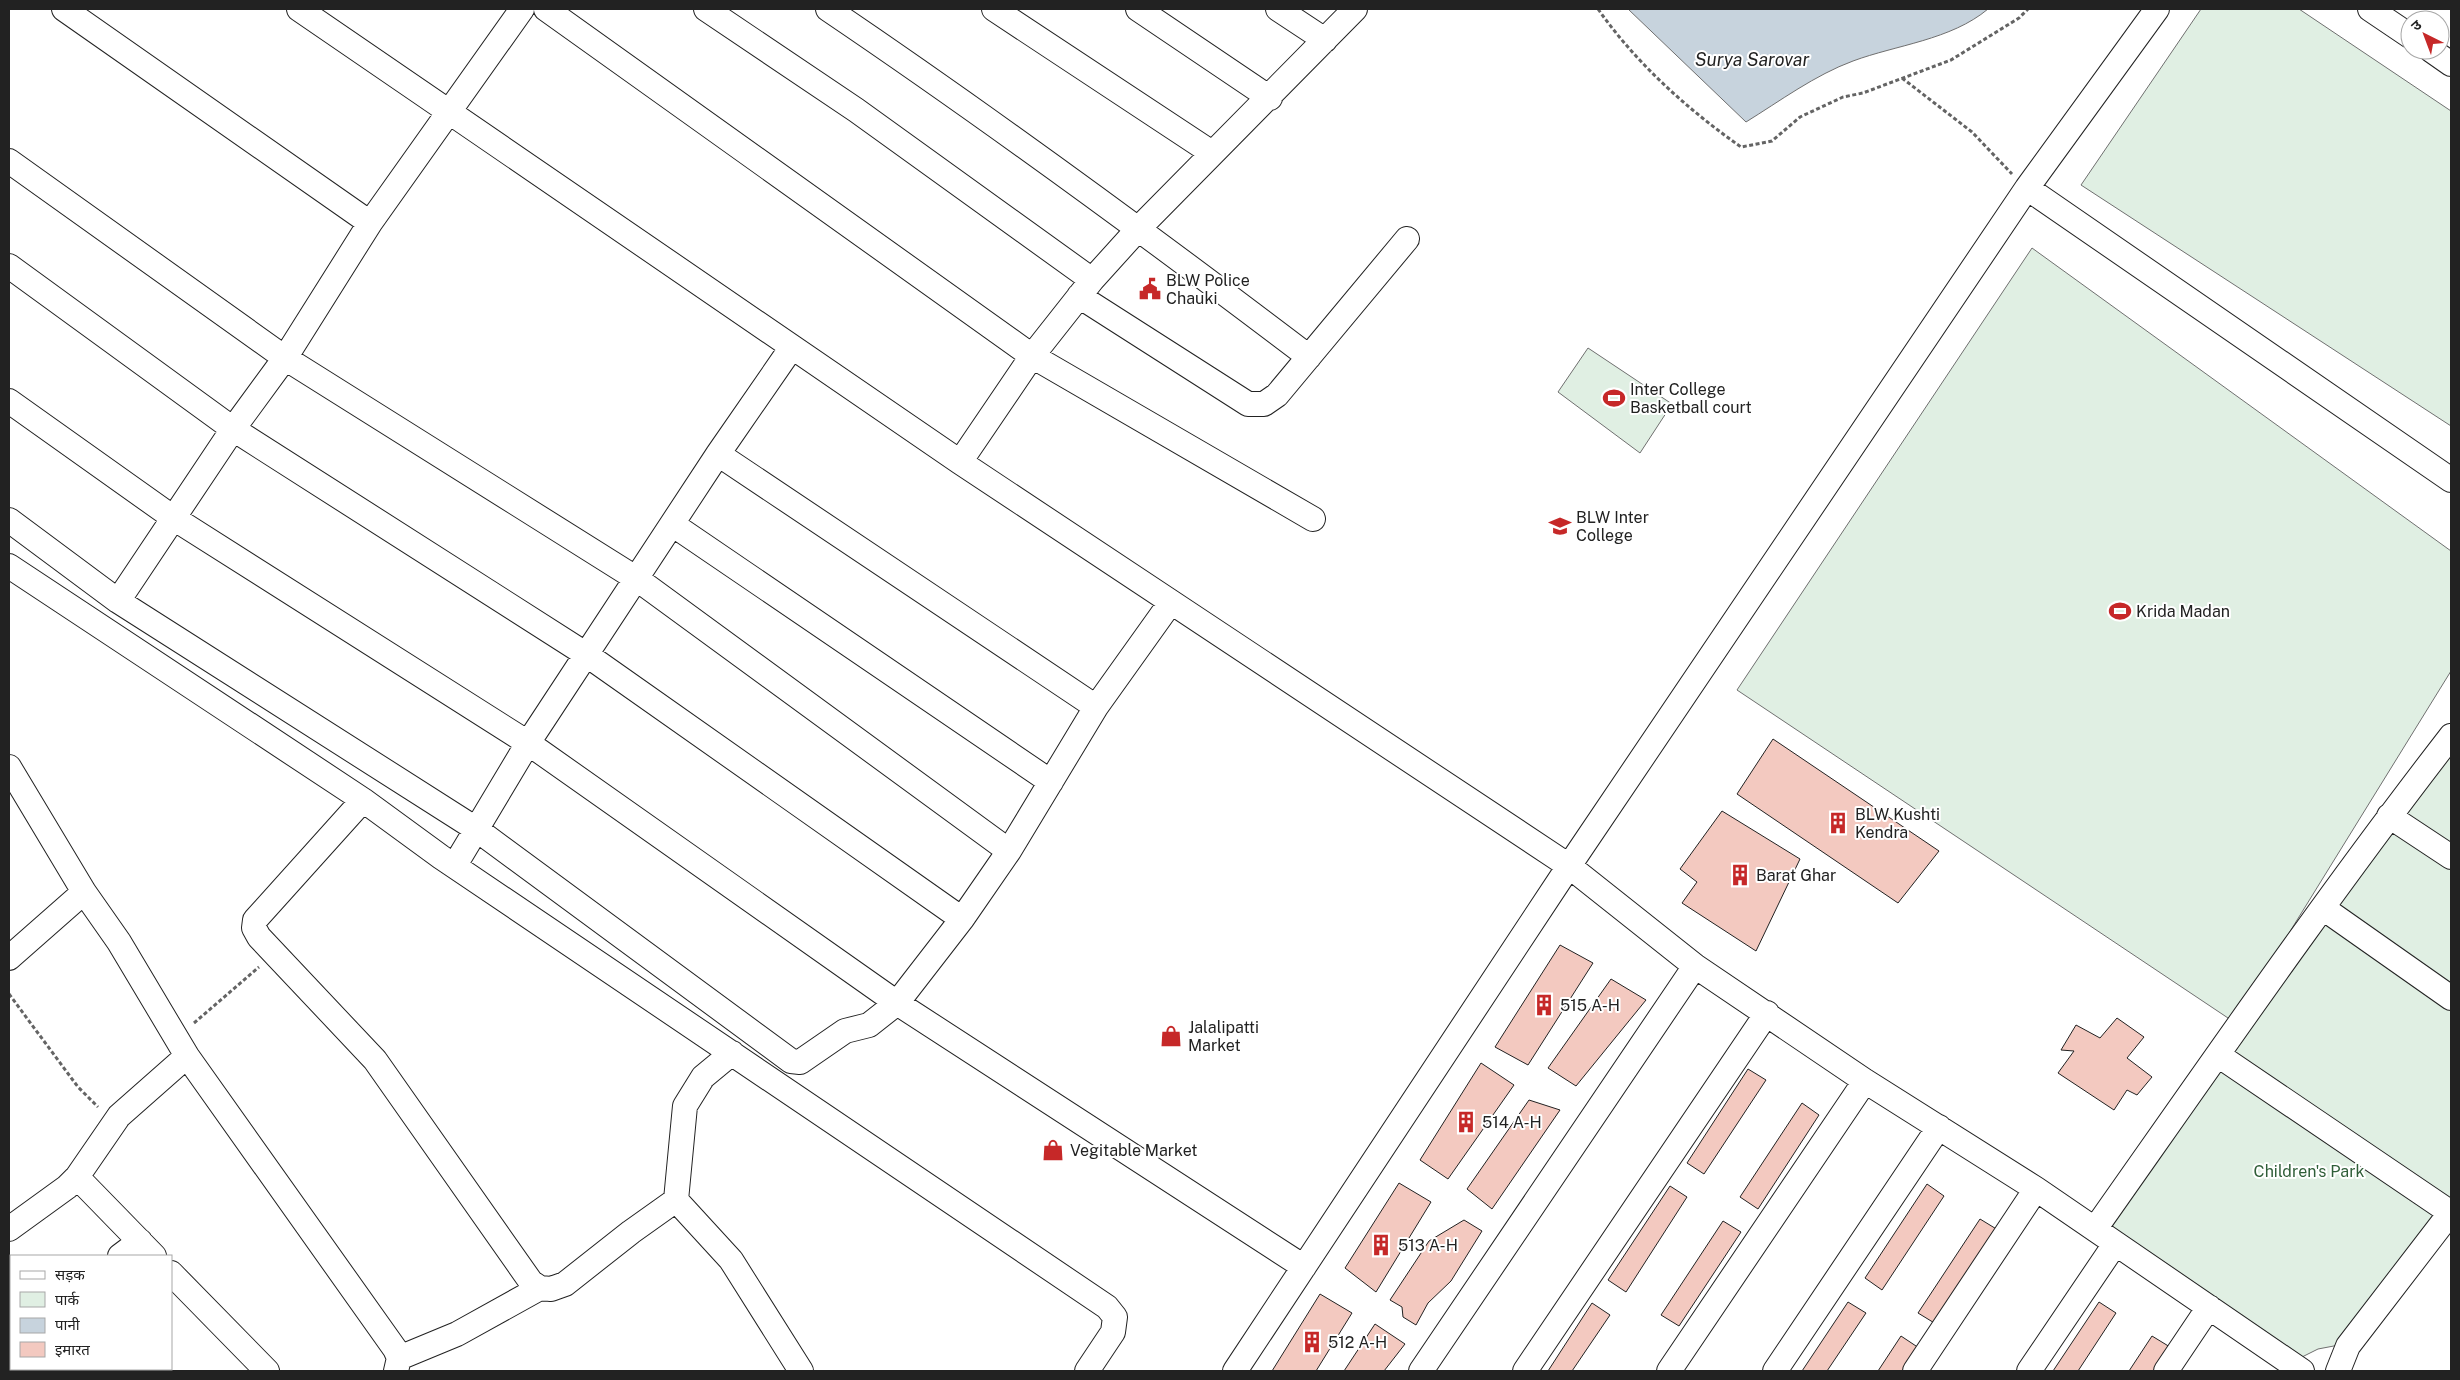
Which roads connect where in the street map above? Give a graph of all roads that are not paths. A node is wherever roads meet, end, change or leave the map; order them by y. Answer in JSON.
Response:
{"nodes":[{"id":1,"x":64,"y":9,"type":"edge"},
{"id":2,"x":299,"y":9,"type":"edge"},
{"id":3,"x":522,"y":9,"type":"edge"},
{"id":4,"x":546,"y":9,"type":"edge"},
{"id":5,"x":706,"y":9,"type":"edge"},
{"id":6,"x":828,"y":9,"type":"edge"},
{"id":7,"x":994,"y":9,"type":"edge"},
{"id":8,"x":1138,"y":9,"type":"edge"},
{"id":9,"x":1278,"y":9,"type":"edge"},
{"id":10,"x":1355,"y":9,"type":"edge"},
{"id":11,"x":2156,"y":9,"type":"edge"},
{"id":12,"x":2370,"y":9,"type":"edge"},
{"id":13,"x":2400,"y":29,"type":"edge"},
{"id":14,"x":1325,"y":40,"type":"junction"},
{"id":15,"x":1270,"y":98,"type":"junction"},
{"id":16,"x":449,"y":113,"type":"junction"},
{"id":17,"x":1212,"y":153,"type":"junction"},
{"id":18,"x":9,"y":161,"type":"edge"},
{"id":19,"x":2026,"y":188,"type":"junction"},
{"id":20,"x":370,"y":223,"type":"junction"},
{"id":21,"x":1139,"y":228,"type":"junction"},
{"id":22,"x":1407,"y":238,"type":"dead end"},
{"id":23,"x":9,"y":266,"type":"edge"},
{"id":24,"x":1086,"y":288,"type":"junction"},
{"id":25,"x":792,"y":347,"type":"junction"},
{"id":26,"x":1032,"y":356,"type":"junction"},
{"id":27,"x":1309,"y":357,"type":"junction"},
{"id":28,"x":285,"y":358,"type":"junction"},
{"id":29,"x":9,"y":401,"type":"edge"},
{"id":30,"x":233,"y":430,"type":"junction"},
{"id":31,"x":718,"y":454,"type":"junction"},
{"id":32,"x":960,"y":462,"type":"junction"},
{"id":33,"x":2451,"y":480,"type":"edge"},
{"id":34,"x":174,"y":519,"type":"junction"},
{"id":35,"x":9,"y":520,"type":"edge"},
{"id":36,"x":1312,"y":520,"type":"dead end"},
{"id":37,"x":672,"y":524,"type":"junction"},
{"id":38,"x":9,"y":566,"type":"edge"},
{"id":39,"x":637,"y":579,"type":"junction"},
{"id":40,"x":118,"y":601,"type":"junction"},
{"id":41,"x":1171,"y":602,"type":"junction"},
{"id":42,"x":587,"y":655,"type":"junction"},
{"id":43,"x":1096,"y":707,"type":"junction"},
{"id":44,"x":2451,"y":736,"type":"edge"},
{"id":45,"x":528,"y":743,"type":"junction"},
{"id":46,"x":9,"y":768,"type":"edge"},
{"id":47,"x":1051,"y":782,"type":"junction"},
{"id":48,"x":362,"y":800,"type":"junction"},
{"id":49,"x":2389,"y":816,"type":"junction"},
{"id":50,"x":476,"y":829,"type":"junction"},
{"id":51,"x":1009,"y":851,"type":"junction"},
{"id":52,"x":2451,"y":858,"type":"edge"},
{"id":53,"x":455,"y":865,"type":"junction"},
{"id":54,"x":1569,"y":866,"type":"junction"},
{"id":55,"x":84,"y":892,"type":"junction"},
{"id":56,"x":2323,"y":908,"type":"junction"},
{"id":57,"x":962,"y":919,"type":"junction"},
{"id":58,"x":9,"y":958,"type":"edge"},
{"id":59,"x":1695,"y":966,"type":"junction"},
{"id":60,"x":2451,"y":998,"type":"edge"},
{"id":61,"x":897,"y":1003,"type":"junction"},
{"id":62,"x":1767,"y":1013,"type":"junction"},
{"id":63,"x":182,"y":1047,"type":"junction"},
{"id":64,"x":732,"y":1053,"type":"junction"},
{"id":65,"x":2218,"y":1055,"type":"junction"},
{"id":66,"x":1865,"y":1081,"type":"junction"},
{"id":67,"x":1938,"y":1127,"type":"junction"},
{"id":68,"x":77,"y":1177,"type":"junction"},
{"id":69,"x":2036,"y":1189,"type":"junction"},
{"id":70,"x":676,"y":1200,"type":"junction"},
{"id":71,"x":2451,"y":1212,"type":"edge"},
{"id":72,"x":9,"y":1229,"type":"edge"},
{"id":73,"x":2095,"y":1230,"type":"junction"},
{"id":74,"x":2115,"y":1244,"type":"junction"},
{"id":75,"x":147,"y":1249,"type":"edge"},
{"id":76,"x":124,"y":1255,"type":"edge"},
{"id":77,"x":1304,"y":1267,"type":"junction"},
{"id":78,"x":172,"y":1275,"type":"edge"},
{"id":79,"x":540,"y":1288,"type":"junction"},
{"id":80,"x":2209,"y":1307,"type":"junction"},
{"id":81,"x":398,"y":1365,"type":"edge"},
{"id":82,"x":2286,"y":1367,"type":"edge"},
{"id":83,"x":267,"y":1371,"type":"edge"},
{"id":84,"x":801,"y":1371,"type":"edge"},
{"id":85,"x":1087,"y":1371,"type":"edge"},
{"id":86,"x":1235,"y":1371,"type":"edge"},
{"id":87,"x":1420,"y":1371,"type":"edge"},
{"id":88,"x":1525,"y":1371,"type":"edge"},
{"id":89,"x":1669,"y":1371,"type":"edge"},
{"id":90,"x":1774,"y":1371,"type":"edge"},
{"id":91,"x":1915,"y":1371,"type":"edge"},
{"id":92,"x":2029,"y":1371,"type":"edge"},
{"id":93,"x":2166,"y":1371,"type":"edge"},
{"id":94,"x":2338,"y":1371,"type":"edge"}],
"edges":[{"from":1,"to":20,"type":"street"},
{"from":2,"to":16,"type":"street"},
{"from":3,"to":16,"type":"street"},
{"from":4,"to":26,"type":"street"},
{"from":5,"to":24,"type":"street"},
{"from":6,"to":21,"type":"street"},
{"from":7,"to":17,"type":"street"},
{"from":8,"to":15,"type":"street"},
{"from":9,"to":14,"type":"street"},
{"from":10,"to":14,"type":"street"},
{"from":11,"to":19,"type":"street"},
{"from":12,"to":13,"type":"street"},
{"from":14,"to":15,"type":"street"},
{"from":15,"to":17,"type":"street"},
{"from":16,"to":20,"type":"street"},
{"from":16,"to":25,"type":"street"},
{"from":17,"to":21,"type":"street"},
{"from":18,"to":28,"type":"street"},
{"from":19,"to":33,"type":"street"},
{"from":19,"to":54,"type":"street"},
{"from":20,"to":28,"type":"street"},
{"from":21,"to":24,"type":"street"},
{"from":21,"to":27,"type":"street"},
{"from":22,"to":27,"type":"street"},
{"from":23,"to":30,"type":"street"},
{"from":24,"to":26,"type":"street"},
{"from":24,"to":27,"type":"street"},
{"from":25,"to":31,"type":"street"},
{"from":25,"to":32,"type":"street"},
{"from":26,"to":32,"type":"street"},
{"from":26,"to":36,"type":"street"},
{"from":28,"to":30,"type":"street"},
{"from":28,"to":39,"type":"street"},
{"from":29,"to":34,"type":"street"},
{"from":30,"to":34,"type":"street"},
{"from":30,"to":42,"type":"street"},
{"from":31,"to":37,"type":"street"},
{"from":31,"to":43,"type":"street"},
{"from":32,"to":41,"type":"street"},
{"from":34,"to":40,"type":"street"},
{"from":34,"to":45,"type":"street"},
{"from":35,"to":40,"type":"street"},
{"from":37,"to":39,"type":"street"},
{"from":37,"to":47,"type":"street"},
{"from":38,"to":48,"type":"street"},
{"from":39,"to":42,"type":"street"},
{"from":39,"to":51,"type":"street"},
{"from":40,"to":50,"type":"street"},
{"from":41,"to":43,"type":"street"},
{"from":41,"to":54,"type":"street"},
{"from":42,"to":45,"type":"street"},
{"from":42,"to":57,"type":"street"},
{"from":43,"to":47,"type":"street"},
{"from":44,"to":49,"type":"street"},
{"from":45,"to":50,"type":"street"},
{"from":45,"to":61,"type":"street"},
{"from":46,"to":55,"type":"street"},
{"from":47,"to":51,"type":"street"},
{"from":48,"to":53,"type":"street"},
{"from":48,"to":79,"type":"street"},
{"from":49,"to":52,"type":"street"},
{"from":49,"to":56,"type":"street"},
{"from":50,"to":53,"type":"street"},
{"from":50,"to":61,"type":"street"},
{"from":51,"to":57,"type":"street"},
{"from":53,"to":64,"type":"street"},
{"from":54,"to":59,"type":"street"},
{"from":54,"to":77,"type":"street"},
{"from":55,"to":58,"type":"street"},
{"from":55,"to":63,"type":"street"},
{"from":56,"to":60,"type":"street"},
{"from":56,"to":65,"type":"street"},
{"from":57,"to":61,"type":"street"},
{"from":59,"to":62,"type":"street"},
{"from":59,"to":87,"type":"street"},
{"from":61,"to":77,"type":"street"},
{"from":62,"to":66,"type":"street"},
{"from":62,"to":88,"type":"street"},
{"from":63,"to":68,"type":"street"},
{"from":63,"to":81,"type":"street"},
{"from":64,"to":70,"type":"street"},
{"from":64,"to":85,"type":"street"},
{"from":65,"to":71,"type":"street"},
{"from":65,"to":73,"type":"street"},
{"from":66,"to":67,"type":"street"},
{"from":66,"to":89,"type":"street"},
{"from":67,"to":69,"type":"street"},
{"from":67,"to":90,"type":"street"},
{"from":68,"to":72,"type":"street"},
{"from":68,"to":75,"type":"street"},
{"from":69,"to":73,"type":"street"},
{"from":69,"to":91,"type":"street"},
{"from":70,"to":79,"type":"street"},
{"from":70,"to":84,"type":"street"},
{"from":71,"to":94,"type":"street"},
{"from":73,"to":74,"type":"street"},
{"from":74,"to":80,"type":"street"},
{"from":74,"to":92,"type":"street"},
{"from":75,"to":76,"type":"street"},
{"from":77,"to":86,"type":"street"},
{"from":78,"to":83,"type":"street"},
{"from":79,"to":81,"type":"street"},
{"from":80,"to":82,"type":"street"},
{"from":80,"to":93,"type":"street"}]}
